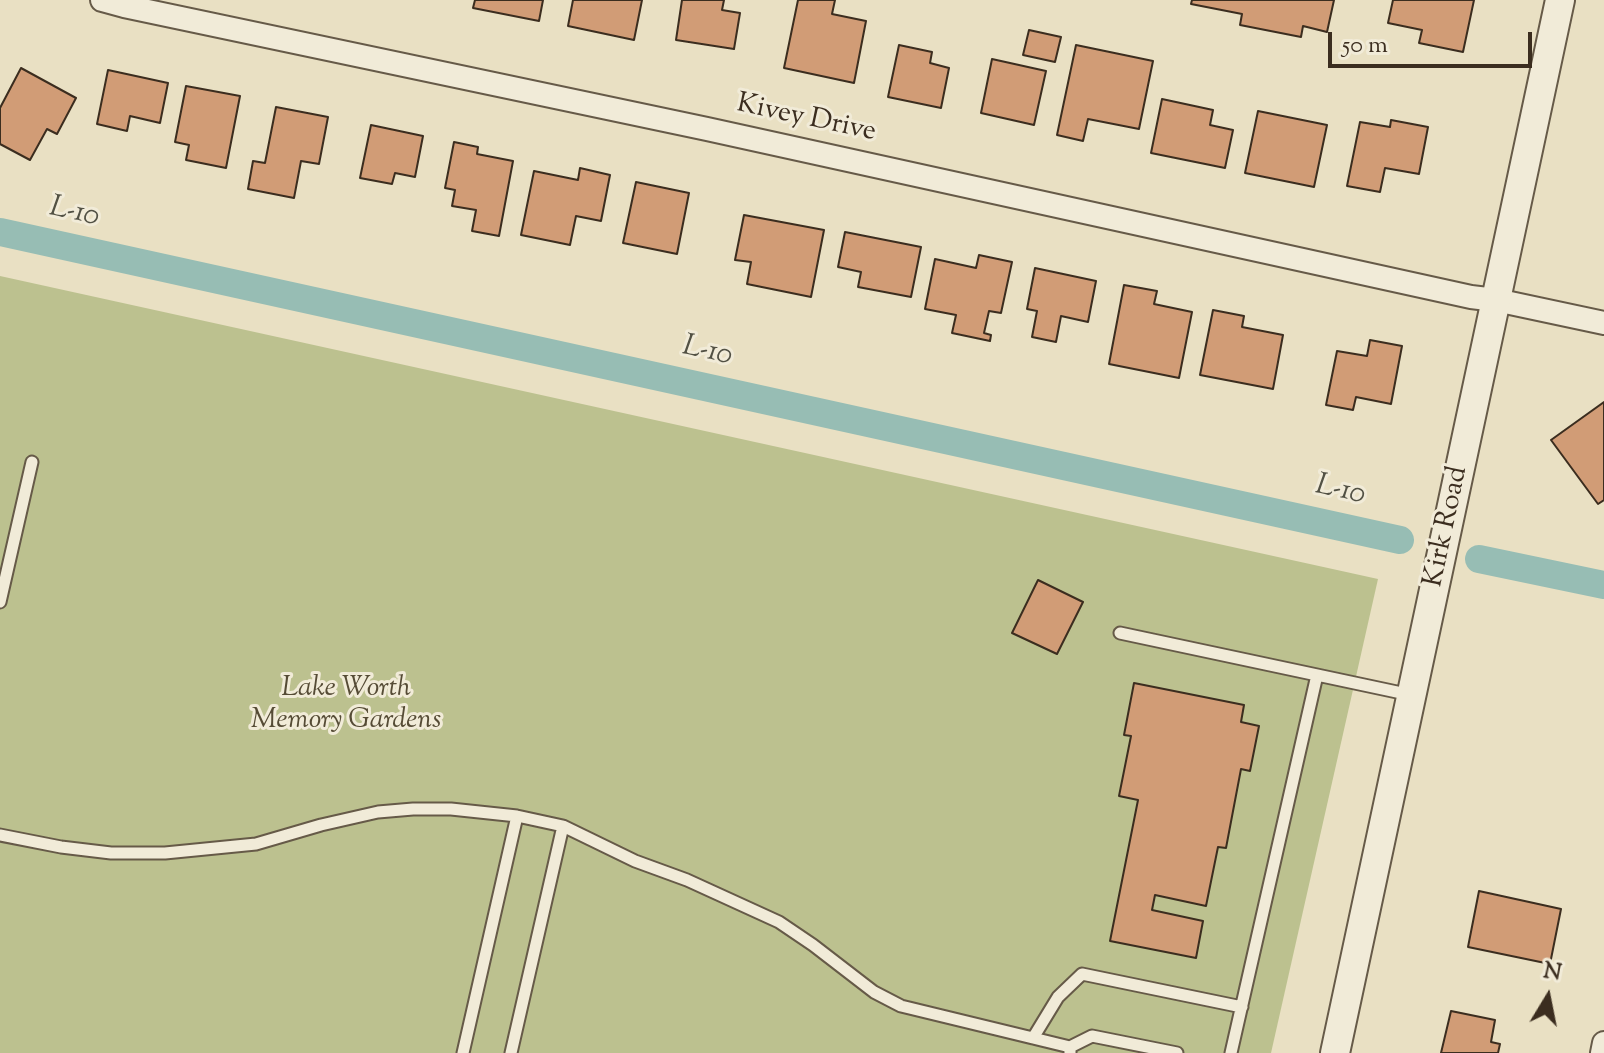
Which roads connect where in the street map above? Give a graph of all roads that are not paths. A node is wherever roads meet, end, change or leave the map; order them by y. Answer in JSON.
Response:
{"nodes":[{"id":1,"x":102,"y":0,"type":"edge"},
{"id":2,"x":1560,"y":0,"type":"edge"},
{"id":3,"x":1496,"y":300,"type":"junction"},
{"id":4,"x":1604,"y":323,"type":"edge"},
{"id":5,"x":32,"y":462,"type":"dead end"},
{"id":6,"x":0,"y":602,"type":"edge"},
{"id":7,"x":1120,"y":633,"type":"dead end"},
{"id":8,"x":1317,"y":675,"type":"junction"},
{"id":9,"x":1412,"y":695,"type":"junction"},
{"id":10,"x":517,"y":816,"type":"junction"},
{"id":11,"x":563,"y":826,"type":"junction"},
{"id":12,"x":0,"y":835,"type":"edge"},
{"id":13,"x":1242,"y":1007,"type":"junction"},
{"id":14,"x":1033,"y":1038,"type":"junction"},
{"id":15,"x":1604,"y":1043,"type":"edge"},
{"id":16,"x":1073,"y":1051,"type":"edge"},
{"id":17,"x":463,"y":1053,"type":"edge"},
{"id":18,"x":511,"y":1053,"type":"edge"},
{"id":19,"x":1177,"y":1053,"type":"edge"},
{"id":20,"x":1231,"y":1053,"type":"edge"},
{"id":21,"x":1335,"y":1053,"type":"edge"},
{"id":22,"x":1602,"y":1053,"type":"edge"}],
"edges":[{"from":1,"to":3,"type":"street","name":"Kivey Drive"},
{"from":2,"to":3,"type":"street","name":"Kirk Road"},
{"from":3,"to":4,"type":"street","name":"Kivey Drive"},
{"from":3,"to":9,"type":"street","name":"Kirk Road"},
{"from":5,"to":6,"type":"lane"},
{"from":7,"to":8,"type":"lane"},
{"from":8,"to":9,"type":"lane"},
{"from":8,"to":13,"type":"lane"},
{"from":9,"to":21,"type":"street","name":"Kirk Road"},
{"from":10,"to":11,"type":"lane"},
{"from":10,"to":12,"type":"lane"},
{"from":10,"to":17,"type":"lane"},
{"from":11,"to":14,"type":"lane"},
{"from":11,"to":18,"type":"lane"},
{"from":13,"to":14,"type":"lane"},
{"from":13,"to":20,"type":"lane"},
{"from":14,"to":16,"type":"lane"},
{"from":15,"to":22,"type":"street"},
{"from":16,"to":19,"type":"lane"}]}
